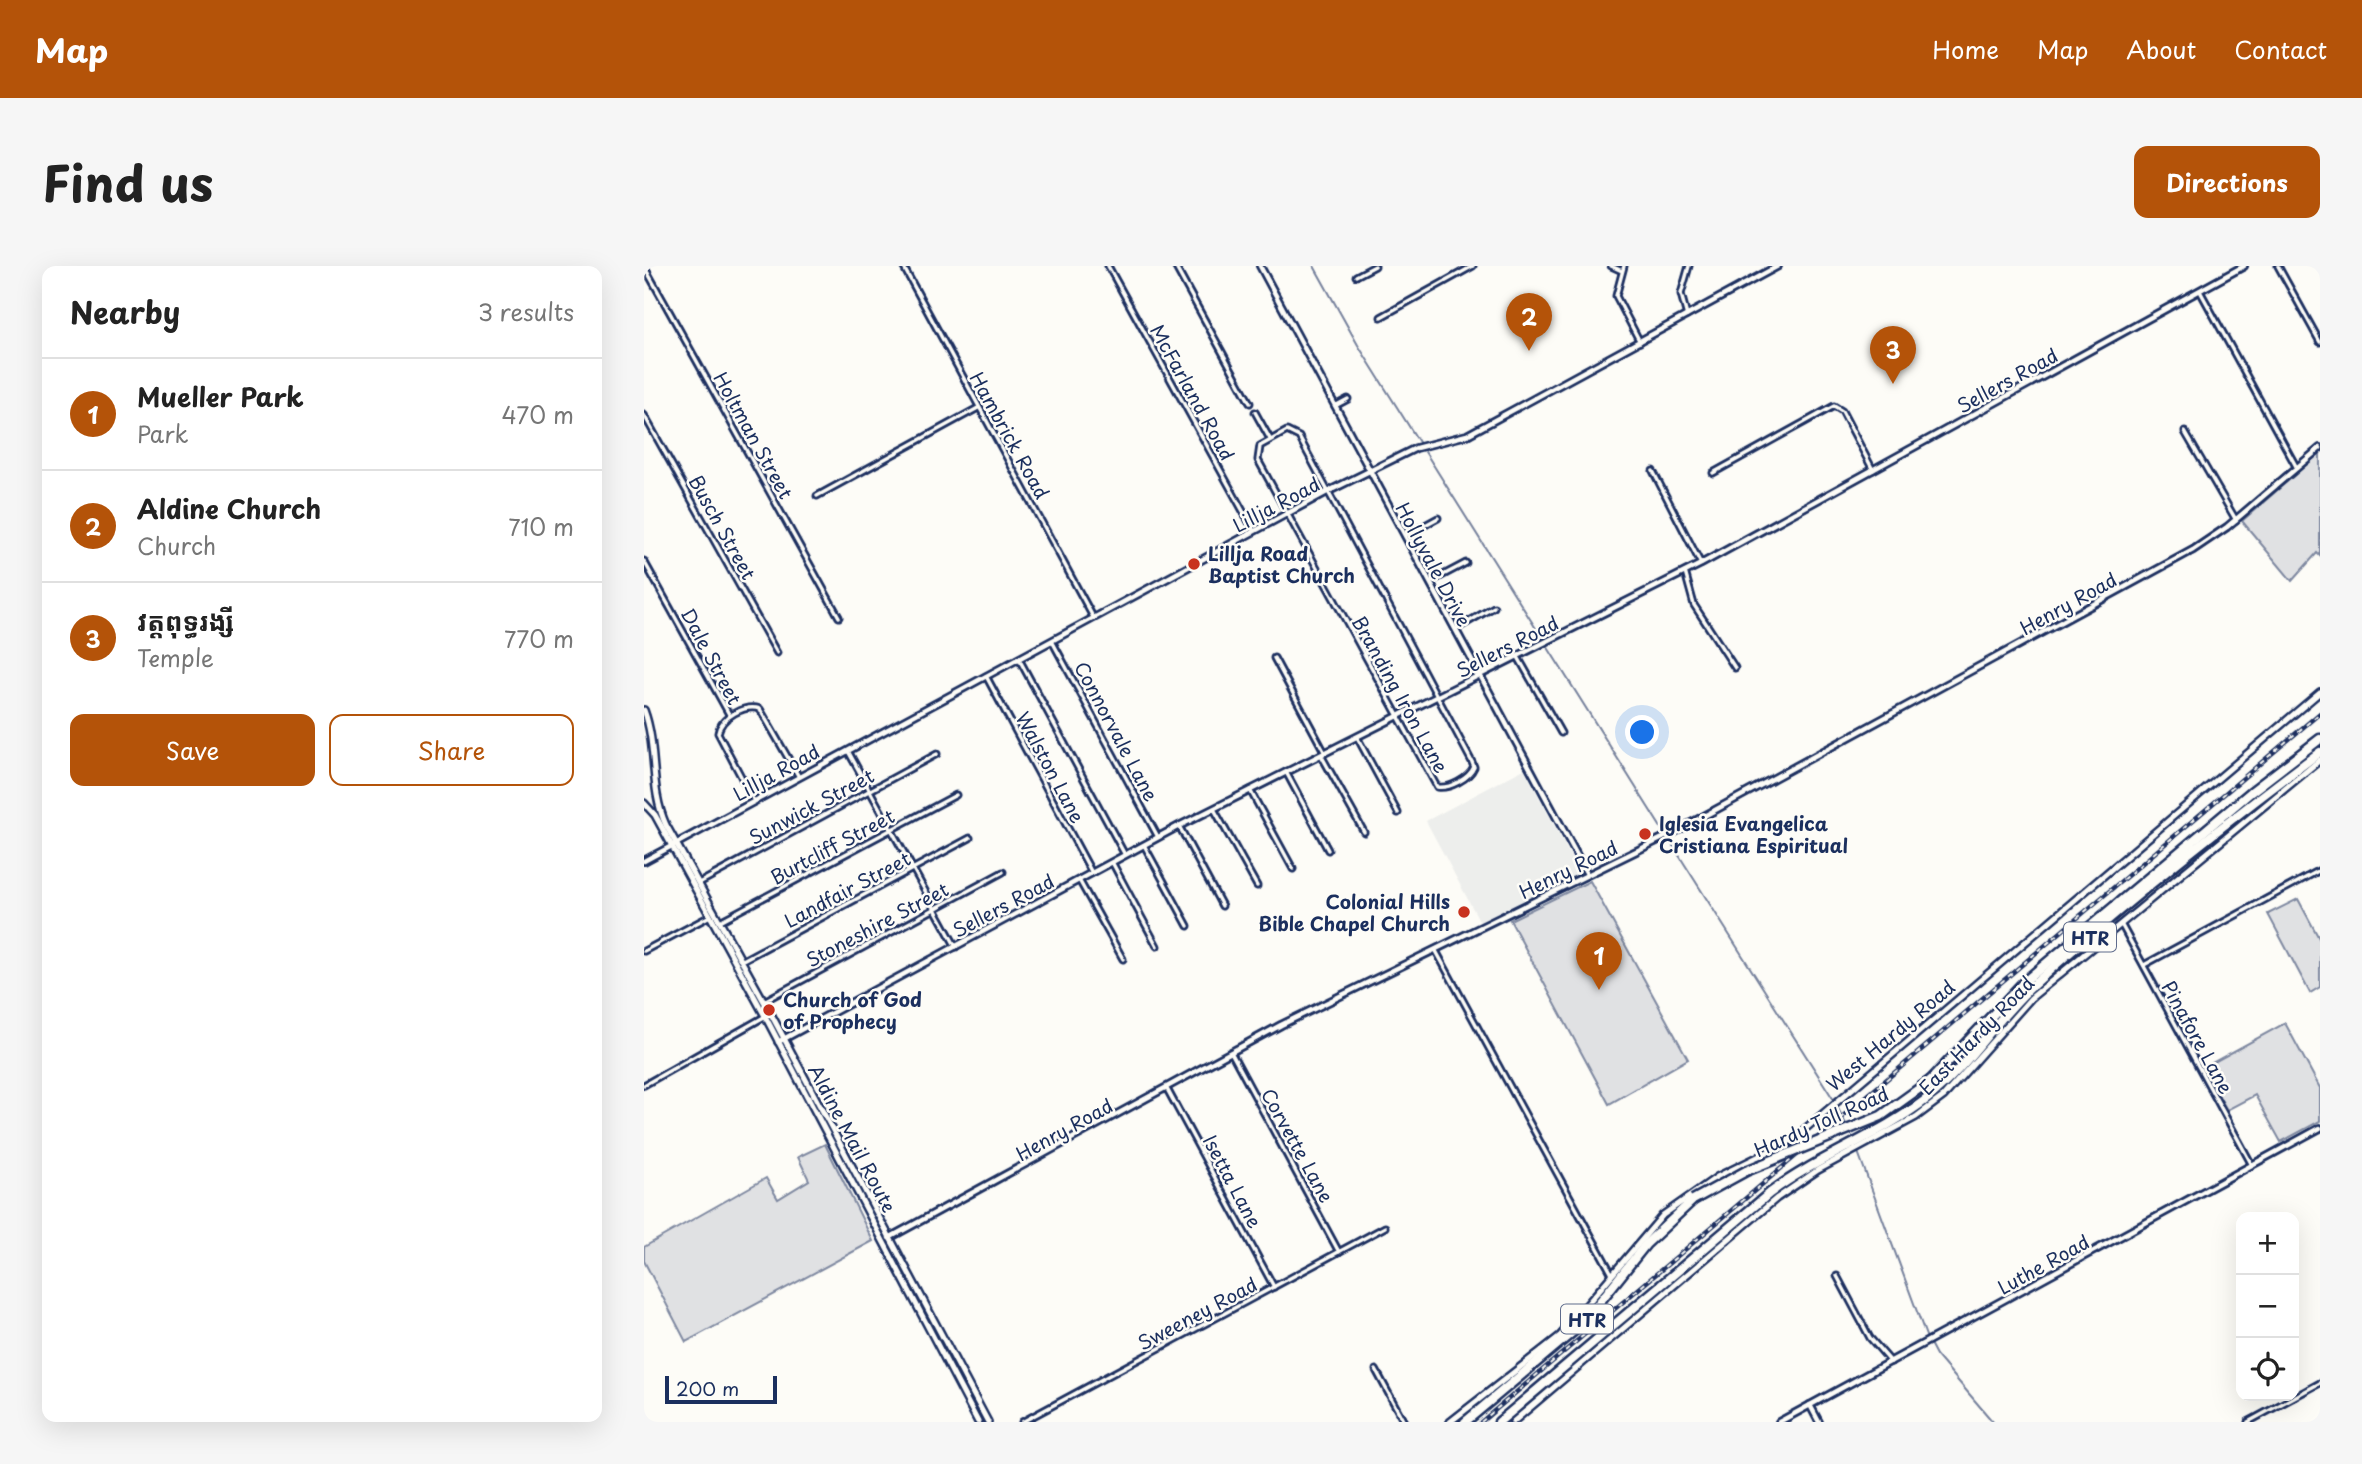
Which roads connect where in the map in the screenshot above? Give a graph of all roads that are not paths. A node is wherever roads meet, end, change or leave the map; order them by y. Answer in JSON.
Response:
{"nodes":[{"id":1,"x":644,"y":266,"type":"edge"},
{"id":2,"x":903,"y":266,"type":"edge"},
{"id":3,"x":1108,"y":266,"type":"edge"},
{"id":4,"x":1175,"y":266,"type":"edge"},
{"id":5,"x":1259,"y":266,"type":"edge"},
{"id":6,"x":1375,"y":266,"type":"edge"},
{"id":7,"x":1473,"y":266,"type":"edge"},
{"id":8,"x":1611,"y":266,"type":"edge"},
{"id":9,"x":1689,"y":266,"type":"edge"},
{"id":10,"x":1779,"y":266,"type":"edge"},
{"id":11,"x":2244,"y":266,"type":"edge"},
{"id":12,"x":2278,"y":266,"type":"edge"},
{"id":13,"x":1466,"y":268,"type":"edge"},
{"id":14,"x":1623,"y":268,"type":"edge"},
{"id":15,"x":1356,"y":276,"type":"dead end"},
{"id":16,"x":2200,"y":291,"type":"junction"},
{"id":17,"x":1687,"y":316,"type":"junction"},
{"id":18,"x":1381,"y":317,"type":"dead end"},
{"id":19,"x":1640,"y":342,"type":"junction"},
{"id":20,"x":2320,"y":342,"type":"edge"},
{"id":21,"x":1349,"y":398,"type":"dead end"},
{"id":22,"x":1250,"y":403,"type":"dead end"},
{"id":23,"x":1335,"y":406,"type":"junction"},
{"id":24,"x":979,"y":408,"type":"junction"},
{"id":25,"x":1255,"y":412,"type":"dead end"},
{"id":26,"x":644,"y":415,"type":"edge"},
{"id":27,"x":2185,"y":432,"type":"dead end"},
{"id":28,"x":1270,"y":439,"type":"junction"},
{"id":29,"x":2320,"y":448,"type":"edge"},
{"id":30,"x":2297,"y":468,"type":"junction"},
{"id":31,"x":1873,"y":470,"type":"junction"},
{"id":32,"x":1368,"y":471,"type":"junction"},
{"id":33,"x":1653,"y":471,"type":"dead end"},
{"id":34,"x":1713,"y":473,"type":"dead end"},
{"id":35,"x":1327,"y":492,"type":"junction"},
{"id":36,"x":817,"y":496,"type":"dead end"},
{"id":37,"x":1286,"y":514,"type":"junction"},
{"id":38,"x":1438,"y":518,"type":"dead end"},
{"id":39,"x":2235,"y":520,"type":"junction"},
{"id":40,"x":1254,"y":531,"type":"junction"},
{"id":41,"x":1404,"y":537,"type":"junction"},
{"id":42,"x":644,"y":561,"type":"edge"},
{"id":43,"x":1466,"y":563,"type":"dead end"},
{"id":44,"x":1701,"y":564,"type":"junction"},
{"id":45,"x":1685,"y":572,"type":"junction"},
{"id":46,"x":1429,"y":583,"type":"junction"},
{"id":47,"x":1494,"y":607,"type":"dead end"},
{"id":48,"x":839,"y":617,"type":"dead end"},
{"id":49,"x":1093,"y":617,"type":"junction"},
{"id":50,"x":1454,"y":630,"type":"junction"},
{"id":51,"x":1051,"y":639,"type":"junction"},
{"id":52,"x":777,"y":653,"type":"dead end"},
{"id":53,"x":1018,"y":657,"type":"junction"},
{"id":54,"x":1518,"y":657,"type":"junction"},
{"id":55,"x":1274,"y":658,"type":"dead end"},
{"id":56,"x":1735,"y":668,"type":"dead end"},
{"id":57,"x":985,"y":675,"type":"junction"},
{"id":58,"x":1479,"y":676,"type":"junction"},
{"id":59,"x":2320,"y":692,"type":"edge"},
{"id":60,"x":1437,"y":696,"type":"junction"},
{"id":61,"x":644,"y":710,"type":"edge"},
{"id":62,"x":730,"y":716,"type":"junction"},
{"id":63,"x":1396,"y":717,"type":"junction"},
{"id":64,"x":646,"y":720,"type":"edge"},
{"id":65,"x":1561,"y":733,"type":"dead end"},
{"id":66,"x":1357,"y":737,"type":"junction"},
{"id":67,"x":2320,"y":739,"type":"edge"},
{"id":68,"x":848,"y":749,"type":"junction"},
{"id":69,"x":2320,"y":752,"type":"edge"},
{"id":70,"x":937,"y":754,"type":"dead end"},
{"id":71,"x":1323,"y":754,"type":"junction"},
{"id":72,"x":2320,"y":760,"type":"edge"},
{"id":73,"x":1286,"y":772,"type":"junction"},
{"id":74,"x":799,"y":776,"type":"junction"},
{"id":75,"x":870,"y":790,"type":"junction"},
{"id":76,"x":1250,"y":790,"type":"junction"},
{"id":77,"x":956,"y":795,"type":"dead end"},
{"id":78,"x":754,"y":801,"type":"junction"},
{"id":79,"x":644,"y":803,"type":"edge"},
{"id":80,"x":1214,"y":808,"type":"junction"},
{"id":81,"x":1398,"y":813,"type":"dead end"},
{"id":82,"x":1179,"y":826,"type":"junction"},
{"id":83,"x":892,"y":830,"type":"junction"},
{"id":84,"x":1364,"y":832,"type":"dead end"},
{"id":85,"x":1158,"y":837,"type":"junction"},
{"id":86,"x":971,"y":838,"type":"dead end"},
{"id":87,"x":674,"y":844,"type":"junction"},
{"id":88,"x":1144,"y":845,"type":"junction"},
{"id":89,"x":1328,"y":850,"type":"dead end"},
{"id":90,"x":1125,"y":855,"type":"junction"},
{"id":91,"x":644,"y":861,"type":"edge"},
{"id":92,"x":1111,"y":862,"type":"junction"},
{"id":93,"x":913,"y":869,"type":"junction"},
{"id":94,"x":1293,"y":869,"type":"dead end"},
{"id":95,"x":2320,"y":870,"type":"edge"},
{"id":96,"x":1003,"y":872,"type":"dead end"},
{"id":97,"x":1093,"y":873,"type":"junction"},
{"id":98,"x":1587,"y":874,"type":"junction"},
{"id":99,"x":1079,"y":880,"type":"junction"},
{"id":100,"x":699,"y":883,"type":"junction"},
{"id":101,"x":1257,"y":886,"type":"dead end"},
{"id":102,"x":1222,"y":906,"type":"dead end"},
{"id":103,"x":935,"y":908,"type":"junction"},
{"id":104,"x":710,"y":916,"type":"junction"},
{"id":105,"x":720,"y":921,"type":"junction"},
{"id":106,"x":2120,"y":922,"type":"junction"},
{"id":107,"x":1188,"y":926,"type":"dead end"},
{"id":108,"x":1157,"y":946,"type":"dead end"},
{"id":109,"x":956,"y":947,"type":"junction"},
{"id":110,"x":644,"y":951,"type":"edge"},
{"id":111,"x":1436,"y":951,"type":"junction"},
{"id":112,"x":1122,"y":959,"type":"dead end"},
{"id":113,"x":739,"y":963,"type":"junction"},
{"id":114,"x":2143,"y":966,"type":"junction"},
{"id":115,"x":764,"y":1001,"type":"junction"},
{"id":116,"x":765,"y":1016,"type":"junction"},
{"id":117,"x":781,"y":1040,"type":"junction"},
{"id":118,"x":1231,"y":1052,"type":"junction"},
{"id":119,"x":644,"y":1084,"type":"edge"},
{"id":120,"x":1167,"y":1089,"type":"junction"},
{"id":121,"x":2320,"y":1128,"type":"edge"},
{"id":122,"x":2252,"y":1165,"type":"junction"},
{"id":123,"x":1385,"y":1227,"type":"dead end"},
{"id":124,"x":885,"y":1240,"type":"junction"},
{"id":125,"x":1339,"y":1252,"type":"junction"},
{"id":126,"x":1612,"y":1274,"type":"junction"},
{"id":127,"x":1837,"y":1276,"type":"dead end"},
{"id":128,"x":1274,"y":1287,"type":"junction"},
{"id":129,"x":950,"y":1361,"type":"junction"},
{"id":130,"x":1891,"y":1362,"type":"junction"},
{"id":131,"x":1376,"y":1370,"type":"dead end"},
{"id":132,"x":2320,"y":1383,"type":"edge"},
{"id":133,"x":1810,"y":1405,"type":"junction"},
{"id":134,"x":983,"y":1413,"type":"junction"},
{"id":135,"x":977,"y":1420,"type":"edge"},
{"id":136,"x":988,"y":1422,"type":"edge"},
{"id":137,"x":1022,"y":1422,"type":"edge"},
{"id":138,"x":1404,"y":1422,"type":"edge"},
{"id":139,"x":1450,"y":1422,"type":"edge"},
{"id":140,"x":1465,"y":1422,"type":"edge"},
{"id":141,"x":1501,"y":1422,"type":"edge"},
{"id":142,"x":1513,"y":1422,"type":"edge"},
{"id":143,"x":1779,"y":1422,"type":"edge"},
{"id":144,"x":1819,"y":1422,"type":"edge"},
{"id":145,"x":2248,"y":1422,"type":"edge"}],
"edges":[{"from":1,"to":48,"type":"street","name":"Holtman Street"},
{"from":2,"to":24,"type":"street","name":"Hambrick Road"},
{"from":3,"to":40,"type":"street","name":"McFarland Road"},
{"from":4,"to":22,"type":"street"},
{"from":5,"to":23,"type":"street","name":"Hollyvale Drive"},
{"from":6,"to":15,"type":"street"},
{"from":7,"to":13,"type":"street"},
{"from":8,"to":14,"type":"street"},
{"from":9,"to":17,"type":"street"},
{"from":10,"to":17,"type":"street","name":"Lillja Road"},
{"from":11,"to":16,"type":"street","name":"Sellers Road"},
{"from":12,"to":20,"type":"street"},
{"from":13,"to":18,"type":"street"},
{"from":14,"to":19,"type":"street"},
{"from":16,"to":30,"type":"street"},
{"from":16,"to":31,"type":"street","name":"Sellers Road"},
{"from":17,"to":19,"type":"street","name":"Lillja Road"},
{"from":19,"to":32,"type":"street","name":"Lillja Road"},
{"from":21,"to":23,"type":"street"},
{"from":23,"to":32,"type":"street","name":"Hollyvale Drive"},
{"from":24,"to":36,"type":"street"},
{"from":24,"to":49,"type":"street","name":"Hambrick Road"},
{"from":25,"to":28,"type":"street"},
{"from":26,"to":52,"type":"street","name":"Busch Street"},
{"from":27,"to":39,"type":"street"},
{"from":28,"to":35,"type":"street"},
{"from":28,"to":37,"type":"street","name":"Branding Iron Lane"},
{"from":29,"to":30,"type":"street","name":"Henry Road"},
{"from":30,"to":39,"type":"street","name":"Henry Road"},
{"from":31,"to":34,"type":"street"},
{"from":31,"to":44,"type":"street","name":"Sellers Road"},
{"from":32,"to":35,"type":"street","name":"Lillja Road"},
{"from":32,"to":41,"type":"street","name":"Hollyvale Drive"},
{"from":33,"to":44,"type":"street"},
{"from":35,"to":37,"type":"street","name":"Lillja Road"},
{"from":35,"to":60,"type":"street"},
{"from":37,"to":40,"type":"street","name":"Lillja Road"},
{"from":37,"to":63,"type":"street","name":"Branding Iron Lane"},
{"from":38,"to":41,"type":"street"},
{"from":39,"to":98,"type":"street","name":"Henry Road"},
{"from":40,"to":49,"type":"street","name":"Lillja Road"},
{"from":41,"to":46,"type":"street","name":"Hollyvale Drive"},
{"from":42,"to":62,"type":"street","name":"Dale Street"},
{"from":43,"to":46,"type":"street"},
{"from":44,"to":45,"type":"street","name":"Sellers Road"},
{"from":45,"to":54,"type":"street","name":"Sellers Road"},
{"from":45,"to":56,"type":"street"},
{"from":46,"to":50,"type":"street","name":"Hollyvale Drive"},
{"from":47,"to":50,"type":"street"},
{"from":49,"to":51,"type":"street","name":"Lillja Road"},
{"from":50,"to":58,"type":"street","name":"Hollyvale Drive"},
{"from":51,"to":53,"type":"street","name":"Lillja Road"},
{"from":51,"to":85,"type":"street","name":"Connorvale Lane"},
{"from":53,"to":57,"type":"street","name":"Lillja Road"},
{"from":53,"to":90,"type":"street"},
{"from":54,"to":58,"type":"street","name":"Sellers Road"},
{"from":54,"to":65,"type":"street"},
{"from":55,"to":71,"type":"street"},
{"from":57,"to":68,"type":"street","name":"Lillja Road"},
{"from":57,"to":97,"type":"street","name":"Walston Lane"},
{"from":58,"to":60,"type":"street","name":"Sellers Road"},
{"from":58,"to":98,"type":"street","name":"Hollyvale Drive"},
{"from":59,"to":126,"type":"main road","name":"West Hardy Road"},
{"from":60,"to":63,"type":"street","name":"Sellers Road"},
{"from":60,"to":63,"type":"street","name":"Branding Iron Lane"},
{"from":61,"to":64,"type":"main road","name":"Aldine Mail Route"},
{"from":62,"to":74,"type":"street"},
{"from":62,"to":78,"type":"street","name":"Dale Street"},
{"from":63,"to":66,"type":"street","name":"Sellers Road"},
{"from":64,"to":87,"type":"main road","name":"Aldine Mail Route"},
{"from":66,"to":71,"type":"street","name":"Sellers Road"},
{"from":66,"to":81,"type":"street"},
{"from":67,"to":140,"type":"highway","name":"Hardy Toll Road","number":"HTR","bridge":true},
{"from":68,"to":74,"type":"street","name":"Lillja Road"},
{"from":68,"to":75,"type":"street"},
{"from":69,"to":141,"type":"highway","name":"Hardy Toll Road","number":"HTR"},
{"from":70,"to":75,"type":"street","name":"Sunwick Street"},
{"from":71,"to":73,"type":"street","name":"Sellers Road"},
{"from":71,"to":84,"type":"street"},
{"from":72,"to":106,"type":"main road","name":"East Hardy Road"},
{"from":73,"to":76,"type":"street","name":"Sellers Road"},
{"from":73,"to":89,"type":"street"},
{"from":74,"to":78,"type":"street","name":"Lillja Road"},
{"from":75,"to":83,"type":"street"},
{"from":75,"to":100,"type":"street","name":"Sunwick Street"},
{"from":76,"to":80,"type":"street","name":"Sellers Road"},
{"from":76,"to":94,"type":"street"},
{"from":77,"to":83,"type":"street","name":"Burtcliff Street"},
{"from":78,"to":87,"type":"street","name":"Lillja Road"},
{"from":79,"to":87,"type":"main road","name":"Aldine Mail Route"},
{"from":80,"to":82,"type":"street","name":"Sellers Road"},
{"from":80,"to":101,"type":"street"},
{"from":82,"to":85,"type":"street","name":"Sellers Road"},
{"from":82,"to":102,"type":"street"},
{"from":83,"to":93,"type":"street"},
{"from":83,"to":105,"type":"street","name":"Burtcliff Street"},
{"from":85,"to":88,"type":"street","name":"Sellers Road"},
{"from":86,"to":93,"type":"street","name":"Landfair Street"},
{"from":87,"to":91,"type":"street","name":"Lillja Road"},
{"from":87,"to":100,"type":"main road","name":"Aldine Mail Route"},
{"from":87,"to":104,"type":"main road","name":"Aldine Mail Route"},
{"from":88,"to":90,"type":"street","name":"Sellers Road"},
{"from":88,"to":107,"type":"street"},
{"from":90,"to":92,"type":"street","name":"Sellers Road"},
{"from":92,"to":97,"type":"street","name":"Sellers Road"},
{"from":92,"to":108,"type":"street"},
{"from":93,"to":103,"type":"street"},
{"from":93,"to":113,"type":"street","name":"Landfair Street"},
{"from":95,"to":114,"type":"street"},
{"from":96,"to":103,"type":"street","name":"Stoneshire Street"},
{"from":97,"to":99,"type":"street","name":"Sellers Road"},
{"from":98,"to":111,"type":"street","name":"Henry Road"},
{"from":99,"to":109,"type":"street","name":"Sellers Road"},
{"from":99,"to":112,"type":"street"},
{"from":100,"to":105,"type":"main road","name":"Aldine Mail Route"},
{"from":103,"to":109,"type":"street"},
{"from":103,"to":115,"type":"street","name":"Stoneshire Street"},
{"from":104,"to":110,"type":"street"},
{"from":104,"to":113,"type":"main road","name":"Aldine Mail Route"},
{"from":105,"to":113,"type":"main road","name":"Aldine Mail Route"},
{"from":106,"to":114,"type":"street","name":"Pinafore Lane"},
{"from":106,"to":142,"type":"main road","name":"East Hardy Road"},
{"from":109,"to":117,"type":"street","name":"Sellers Road"},
{"from":111,"to":118,"type":"street","name":"Henry Road"},
{"from":111,"to":126,"type":"street"},
{"from":113,"to":115,"type":"main road","name":"Aldine Mail Route"},
{"from":113,"to":116,"type":"main road","name":"Aldine Mail Route"},
{"from":114,"to":122,"type":"street","name":"Pinafore Lane"},
{"from":115,"to":117,"type":"main road","name":"Aldine Mail Route"},
{"from":116,"to":117,"type":"main road","name":"Aldine Mail Route"},
{"from":116,"to":119,"type":"street"},
{"from":117,"to":124,"type":"main road","name":"Aldine Mail Route"},
{"from":118,"to":120,"type":"street","name":"Henry Road"},
{"from":118,"to":125,"type":"street","name":"Corvette Lane"},
{"from":120,"to":124,"type":"street","name":"Henry Road"},
{"from":120,"to":128,"type":"street","name":"Isetta Lane"},
{"from":121,"to":122,"type":"street","name":"Luthe Road"},
{"from":122,"to":130,"type":"street","name":"Luthe Road"},
{"from":123,"to":125,"type":"street","name":"Sweeney Road"},
{"from":124,"to":129,"type":"main road","name":"Aldine Mail Route"},
{"from":125,"to":128,"type":"street","name":"Sweeney Road"},
{"from":126,"to":139,"type":"main road","name":"West Hardy Road"},
{"from":127,"to":130,"type":"street"},
{"from":128,"to":137,"type":"street","name":"Sweeney Road"},
{"from":129,"to":134,"type":"main road","name":"Aldine Mail Route"},
{"from":129,"to":135,"type":"main road","name":"Aldine Mail Route"},
{"from":130,"to":133,"type":"street","name":"Luthe Road"},
{"from":131,"to":138,"type":"street"},
{"from":132,"to":145,"type":"street"},
{"from":133,"to":143,"type":"street","name":"Luthe Road"},
{"from":133,"to":144,"type":"street"},
{"from":134,"to":135,"type":"main road"},
{"from":134,"to":136,"type":"main road","name":"Aldine Mail Route"}]}
